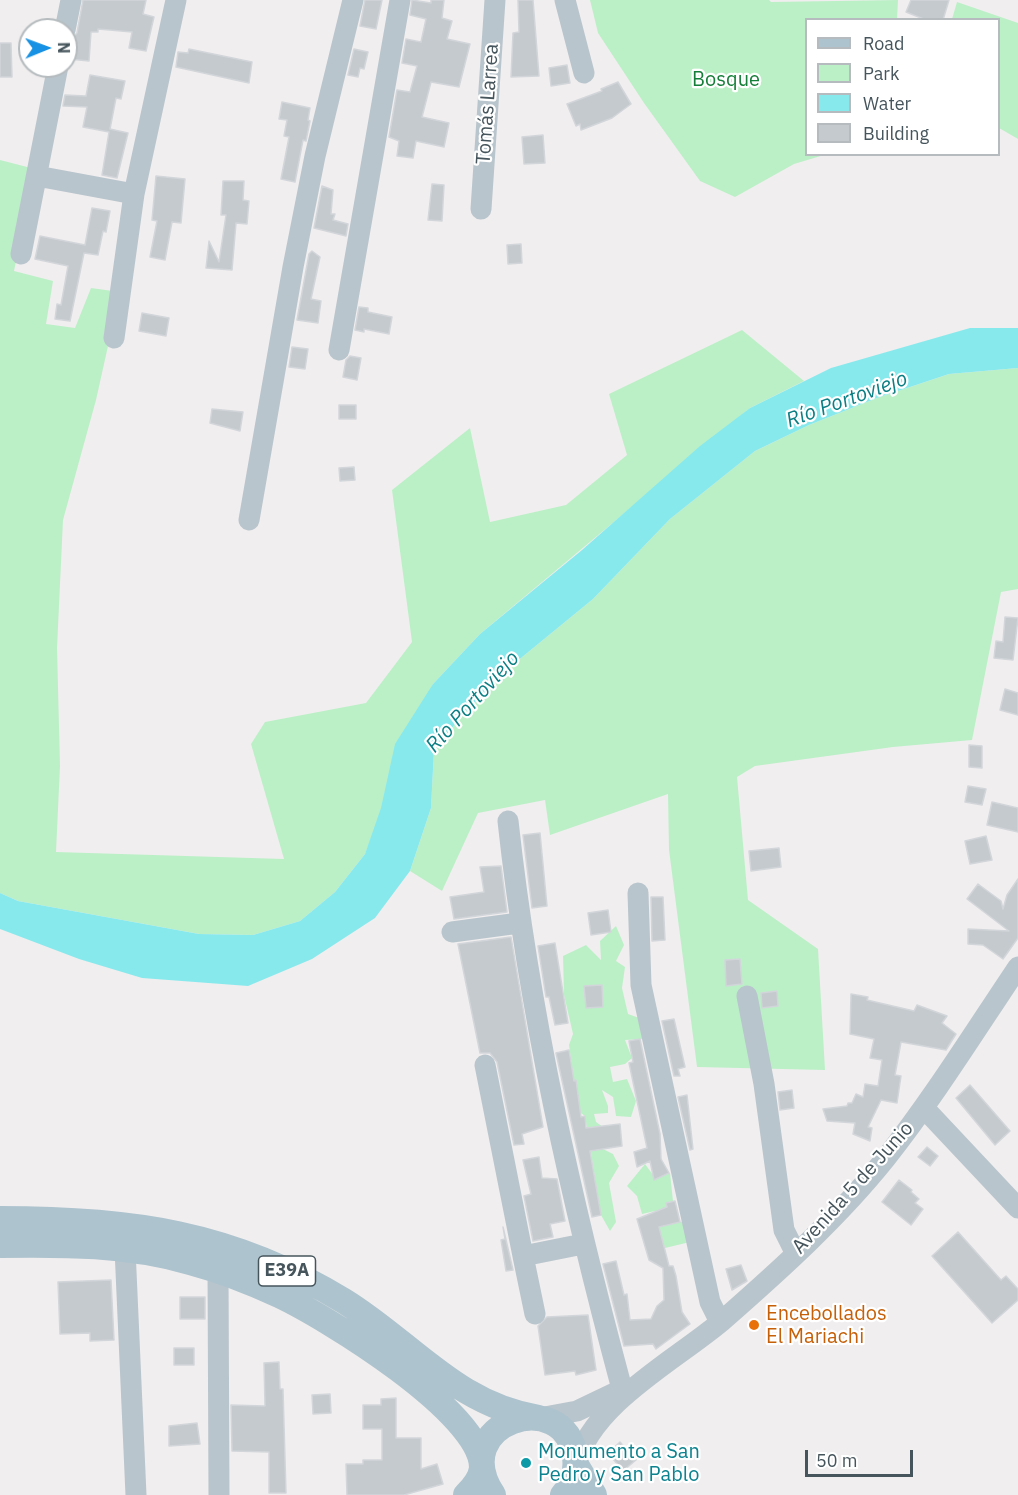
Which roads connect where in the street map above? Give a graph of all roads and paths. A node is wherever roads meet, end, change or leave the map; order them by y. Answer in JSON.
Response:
{"nodes":[{"id":1,"x":70,"y":0,"type":"edge"},
{"id":2,"x":176,"y":0,"type":"edge"},
{"id":3,"x":353,"y":0,"type":"edge"},
{"id":4,"x":400,"y":0,"type":"edge"},
{"id":5,"x":495,"y":0,"type":"edge"},
{"id":6,"x":565,"y":0,"type":"edge"},
{"id":7,"x":67,"y":18,"type":"edge"},
{"id":8,"x":584,"y":73,"type":"dead end"},
{"id":9,"x":56,"y":78,"type":"edge"},
{"id":10,"x":37,"y":176,"type":"junction"},
{"id":11,"x":134,"y":194,"type":"junction"},
{"id":12,"x":481,"y":208,"type":"dead end"},
{"id":13,"x":21,"y":254,"type":"dead end"},
{"id":14,"x":114,"y":338,"type":"dead end"},
{"id":15,"x":339,"y":350,"type":"dead end"},
{"id":16,"x":249,"y":520,"type":"dead end"},
{"id":17,"x":508,"y":821,"type":"dead end"},
{"id":18,"x":638,"y":893,"type":"dead end"},
{"id":19,"x":519,"y":923,"type":"junction"},
{"id":20,"x":452,"y":932,"type":"dead end"},
{"id":21,"x":1018,"y":967,"type":"edge"},
{"id":22,"x":747,"y":996,"type":"dead end"},
{"id":23,"x":485,"y":1065,"type":"dead end"},
{"id":24,"x":924,"y":1108,"type":"junction"},
{"id":25,"x":1018,"y":1208,"type":"edge"},
{"id":26,"x":0,"y":1219,"type":"edge"},
{"id":27,"x":583,"y":1244,"type":"junction"},
{"id":28,"x":0,"y":1245,"type":"edge"},
{"id":29,"x":125,"y":1249,"type":"junction"},
{"id":30,"x":796,"y":1254,"type":"junction"},
{"id":31,"x":523,"y":1256,"type":"junction"},
{"id":32,"x":218,"y":1271,"type":"junction"},
{"id":33,"x":535,"y":1314,"type":"dead end"},
{"id":34,"x":720,"y":1322,"type":"junction"},
{"id":35,"x":680,"y":1354,"type":"junction"},
{"id":36,"x":622,"y":1389,"type":"junction"},
{"id":37,"x":539,"y":1418,"type":"junction"},
{"id":38,"x":576,"y":1465,"type":"junction"},
{"id":39,"x":482,"y":1469,"type":"junction"},
{"id":40,"x":136,"y":1495,"type":"edge"},
{"id":41,"x":219,"y":1495,"type":"edge"},
{"id":42,"x":466,"y":1495,"type":"edge"},
{"id":43,"x":494,"y":1495,"type":"edge"},
{"id":44,"x":563,"y":1495,"type":"edge"},
{"id":45,"x":594,"y":1495,"type":"edge"}],
"edges":[{"from":1,"to":7,"type":"street"},
{"from":2,"to":11,"type":"street"},
{"from":3,"to":16,"type":"street"},
{"from":4,"to":15,"type":"street"},
{"from":5,"to":12,"type":"street","name":"Tomás Larrea"},
{"from":6,"to":8,"type":"street"},
{"from":9,"to":10,"type":"street"},
{"from":10,"to":11,"type":"street"},
{"from":10,"to":13,"type":"street"},
{"from":11,"to":14,"type":"street"},
{"from":17,"to":19,"type":"street"},
{"from":18,"to":34,"type":"street"},
{"from":19,"to":20,"type":"street"},
{"from":19,"to":27,"type":"street"},
{"from":21,"to":24,"type":"street","name":"Avenida 5 de Junio"},
{"from":22,"to":30,"type":"street"},
{"from":23,"to":31,"type":"street"},
{"from":24,"to":25,"type":"street"},
{"from":24,"to":30,"type":"street","name":"Avenida 5 de Junio"},
{"from":26,"to":37,"type":"main road","number":"E39A"},
{"from":27,"to":31,"type":"street"},
{"from":27,"to":36,"type":"street"},
{"from":28,"to":29,"type":"main road","number":"E39A"},
{"from":29,"to":32,"type":"main road","number":"E39A"},
{"from":29,"to":40,"type":"street"},
{"from":30,"to":34,"type":"street","name":"Avenida 5 de Junio"},
{"from":31,"to":33,"type":"street"},
{"from":32,"to":39,"type":"main road","number":"E39A"},
{"from":32,"to":41,"type":"street"},
{"from":34,"to":35,"type":"street","name":"Avenida 5 de Junio"},
{"from":35,"to":36,"type":"street"},
{"from":35,"to":38,"type":"street"},
{"from":36,"to":37,"type":"street"},
{"from":37,"to":38,"type":"main road","number":"E39A"},
{"from":37,"to":39,"type":"main road"},
{"from":38,"to":44,"type":"main road"},
{"from":38,"to":45,"type":"main road","number":"E39A"},
{"from":39,"to":42,"type":"main road"},
{"from":39,"to":43,"type":"main road","number":"E39A"}]}
